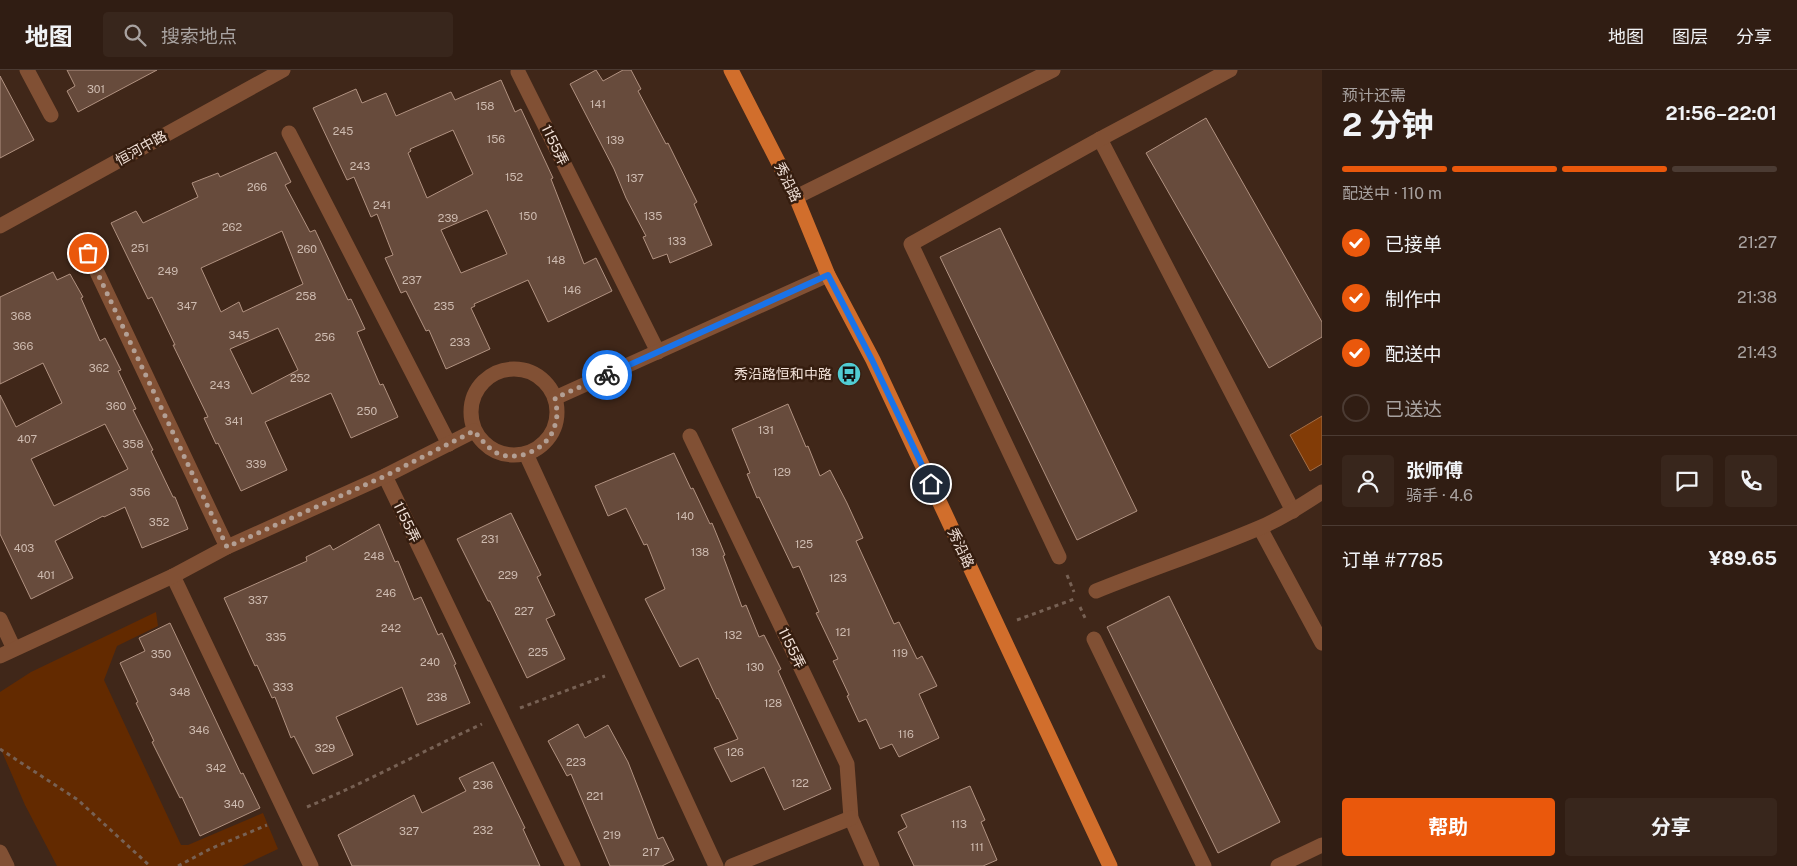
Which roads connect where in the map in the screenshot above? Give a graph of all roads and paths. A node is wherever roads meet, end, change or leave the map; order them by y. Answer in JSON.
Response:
{"nodes":[{"id":1,"x":27,"y":70,"type":"edge"},
{"id":2,"x":283,"y":70,"type":"edge"},
{"id":3,"x":731,"y":70,"type":"edge"},
{"id":4,"x":1053,"y":70,"type":"edge"},
{"id":5,"x":1230,"y":70,"type":"edge"},
{"id":6,"x":518,"y":72,"type":"dead end"},
{"id":7,"x":51,"y":115,"type":"dead end"},
{"id":8,"x":289,"y":133,"type":"dead end"},
{"id":9,"x":1100,"y":139,"type":"junction"},
{"id":10,"x":796,"y":197,"type":"junction"},
{"id":11,"x":0,"y":226,"type":"edge"},
{"id":12,"x":88,"y":253,"type":"dead end"},
{"id":13,"x":828,"y":275,"type":"junction"},
{"id":14,"x":658,"y":352,"type":"junction"},
{"id":15,"x":555,"y":398,"type":"junction"},
{"id":16,"x":474,"y":431,"type":"junction"},
{"id":17,"x":690,"y":436,"type":"dead end"},
{"id":18,"x":449,"y":444,"type":"junction"},
{"id":19,"x":526,"y":454,"type":"junction"},
{"id":20,"x":385,"y":476,"type":"junction"},
{"id":21,"x":1322,"y":492,"type":"edge"},
{"id":22,"x":1293,"y":511,"type":"junction"},
{"id":23,"x":1260,"y":528,"type":"junction"},
{"id":24,"x":227,"y":547,"type":"junction"},
{"id":25,"x":1059,"y":557,"type":"dead end"},
{"id":26,"x":173,"y":576,"type":"junction"},
{"id":27,"x":1096,"y":591,"type":"joint"},
{"id":28,"x":0,"y":619,"type":"edge"},
{"id":29,"x":998,"y":627,"type":"junction"},
{"id":30,"x":1094,"y":638,"type":"dead end"},
{"id":31,"x":1322,"y":643,"type":"edge"},
{"id":32,"x":14,"y":649,"type":"junction"},
{"id":33,"x":0,"y":656,"type":"edge"},
{"id":34,"x":624,"y":668,"type":"junction"},
{"id":35,"x":501,"y":716,"type":"junction"},
{"id":36,"x":0,"y":749,"type":"edge"},
{"id":37,"x":287,"y":816,"type":"junction"},
{"id":38,"x":851,"y":818,"type":"junction"},
{"id":39,"x":1322,"y":845,"type":"edge"},
{"id":40,"x":0,"y":852,"type":"edge"},
{"id":41,"x":7,"y":866,"type":"edge"},
{"id":42,"x":150,"y":866,"type":"edge"},
{"id":43,"x":178,"y":866,"type":"edge"},
{"id":44,"x":311,"y":866,"type":"edge"},
{"id":45,"x":573,"y":866,"type":"edge"},
{"id":46,"x":716,"y":866,"type":"edge"},
{"id":47,"x":732,"y":866,"type":"edge"},
{"id":48,"x":872,"y":866,"type":"edge"},
{"id":49,"x":1110,"y":866,"type":"edge"},
{"id":50,"x":1204,"y":866,"type":"edge"},
{"id":51,"x":1278,"y":866,"type":"edge"}],
"edges":[{"from":1,"to":7,"type":"street"},
{"from":2,"to":11,"type":"street","name":"恒河中路"},
{"from":3,"to":10,"type":"main road","name":"秀沿路"},
{"from":4,"to":10,"type":"street"},
{"from":5,"to":9,"type":"street"},
{"from":6,"to":14,"type":"street","name":"1155弄"},
{"from":8,"to":18,"type":"street"},
{"from":9,"to":22,"type":"street"},
{"from":9,"to":25,"type":"street"},
{"from":10,"to":13,"type":"main road","name":"秀沿路"},
{"from":12,"to":24,"type":"street"},
{"from":13,"to":14,"type":"street"},
{"from":13,"to":29,"type":"main road","name":"秀沿路"},
{"from":14,"to":15,"type":"street"},
{"from":15,"to":16,"type":"street"},
{"from":15,"to":19,"type":"street"},
{"from":16,"to":18,"type":"street"},
{"from":16,"to":19,"type":"street"},
{"from":17,"to":38,"type":"street","name":"1155弄"},
{"from":18,"to":20,"type":"street"},
{"from":19,"to":34,"type":"street"},
{"from":20,"to":24,"type":"street"},
{"from":20,"to":35,"type":"street","name":"1155弄"},
{"from":21,"to":22,"type":"street"},
{"from":22,"to":23,"type":"street"},
{"from":23,"to":27,"type":"street"},
{"from":23,"to":31,"type":"street"},
{"from":24,"to":26,"type":"street"},
{"from":26,"to":32,"type":"street"},
{"from":26,"to":37,"type":"street"},
{"from":27,"to":29,"type":"path"},
{"from":28,"to":32,"type":"street"},
{"from":29,"to":49,"type":"main road","name":"秀沿路"},
{"from":30,"to":50,"type":"street"},
{"from":32,"to":33,"type":"street"},
{"from":34,"to":35,"type":"path"},
{"from":34,"to":46,"type":"street"},
{"from":35,"to":37,"type":"path"},
{"from":35,"to":45,"type":"street","name":"1155弄"},
{"from":36,"to":42,"type":"path"},
{"from":37,"to":43,"type":"path"},
{"from":37,"to":44,"type":"street"},
{"from":38,"to":47,"type":"street"},
{"from":38,"to":48,"type":"street","name":"1155弄"},
{"from":39,"to":51,"type":"street"},
{"from":40,"to":41,"type":"street"}]}
